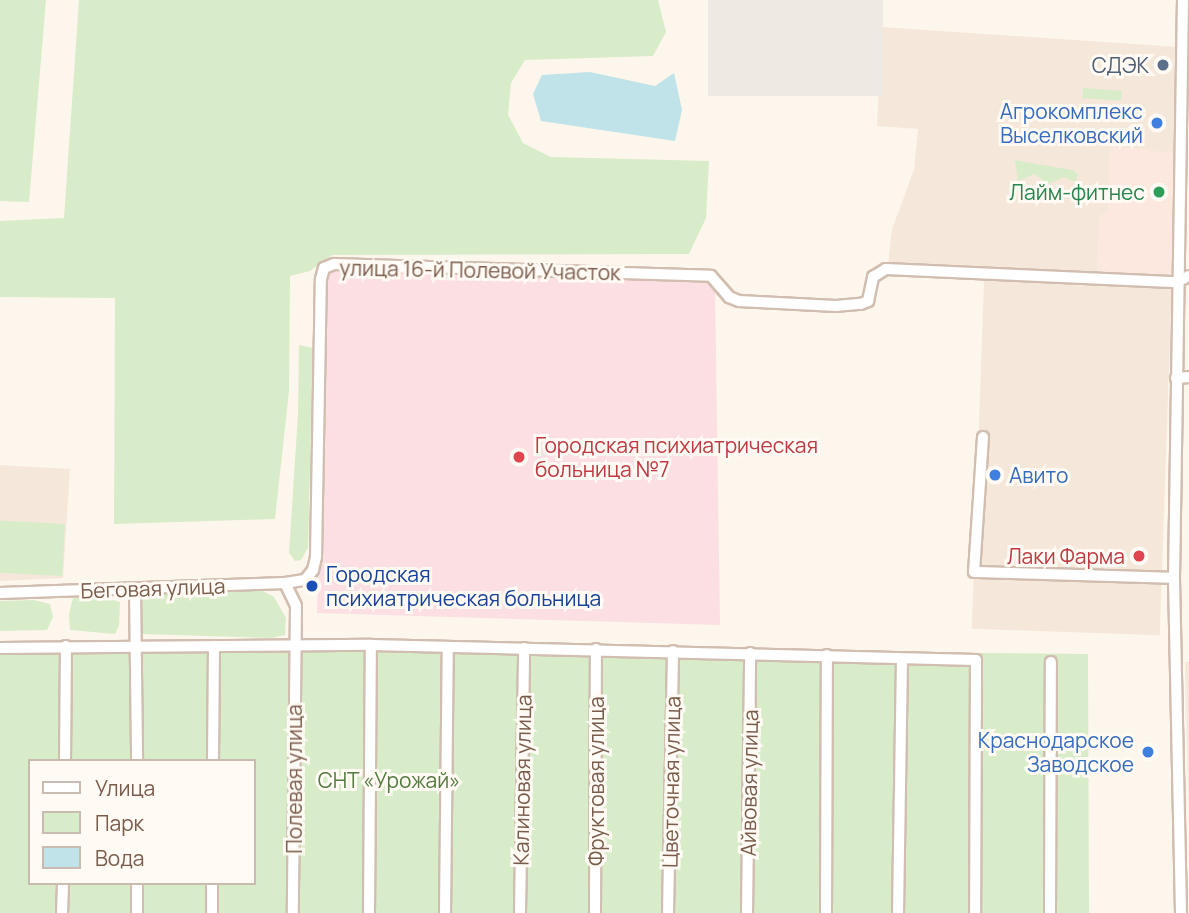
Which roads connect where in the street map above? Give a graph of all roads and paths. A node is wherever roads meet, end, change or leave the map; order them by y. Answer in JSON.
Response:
{"nodes":[{"id":1,"x":1183,"y":0,"type":"edge"},
{"id":2,"x":1185,"y":91,"type":"edge"},
{"id":3,"x":1189,"y":276,"type":"edge"},
{"id":4,"x":1177,"y":282,"type":"junction"},
{"id":5,"x":1176,"y":377,"type":"junction"},
{"id":6,"x":1188,"y":377,"type":"edge"},
{"id":7,"x":983,"y":437,"type":"dead end"},
{"id":8,"x":1174,"y":578,"type":"junction"},
{"id":9,"x":305,"y":580,"type":"joint"},
{"id":10,"x":285,"y":583,"type":"junction"},
{"id":11,"x":135,"y":588,"type":"junction"},
{"id":12,"x":0,"y":593,"type":"edge"},
{"id":13,"x":371,"y":645,"type":"junction"},
{"id":14,"x":66,"y":646,"type":"junction"},
{"id":15,"x":214,"y":646,"type":"junction"},
{"id":16,"x":295,"y":646,"type":"junction"},
{"id":17,"x":138,"y":647,"type":"junction"},
{"id":18,"x":449,"y":647,"type":"junction"},
{"id":19,"x":0,"y":648,"type":"edge"},
{"id":20,"x":524,"y":648,"type":"junction"},
{"id":21,"x":596,"y":649,"type":"junction"},
{"id":22,"x":673,"y":651,"type":"junction"},
{"id":23,"x":750,"y":653,"type":"junction"},
{"id":24,"x":828,"y":654,"type":"junction"},
{"id":25,"x":901,"y":660,"type":"junction"},
{"id":26,"x":1051,"y":662,"type":"dead end"},
{"id":27,"x":65,"y":759,"type":"edge"},
{"id":28,"x":137,"y":759,"type":"edge"},
{"id":29,"x":213,"y":759,"type":"edge"},
{"id":30,"x":63,"y":885,"type":"edge"},
{"id":31,"x":137,"y":885,"type":"edge"},
{"id":32,"x":212,"y":885,"type":"edge"},
{"id":33,"x":62,"y":913,"type":"edge"},
{"id":34,"x":137,"y":913,"type":"edge"},
{"id":35,"x":212,"y":913,"type":"edge"},
{"id":36,"x":293,"y":913,"type":"edge"},
{"id":37,"x":369,"y":913,"type":"edge"},
{"id":38,"x":445,"y":913,"type":"edge"},
{"id":39,"x":520,"y":913,"type":"edge"},
{"id":40,"x":595,"y":913,"type":"edge"},
{"id":41,"x":668,"y":913,"type":"edge"},
{"id":42,"x":747,"y":913,"type":"edge"},
{"id":43,"x":826,"y":913,"type":"edge"},
{"id":44,"x":898,"y":913,"type":"edge"},
{"id":45,"x":975,"y":913,"type":"edge"},
{"id":46,"x":1050,"y":913,"type":"edge"},
{"id":47,"x":1181,"y":913,"type":"edge"}],
"edges":[{"from":1,"to":2,"type":"street"},
{"from":2,"to":4,"type":"street"},
{"from":3,"to":4,"type":"street"},
{"from":4,"to":5,"type":"street"},
{"from":4,"to":9,"type":"street","name":"улица 16-й Полевой Участок"},
{"from":5,"to":6,"type":"street"},
{"from":5,"to":8,"type":"street"},
{"from":7,"to":8,"type":"street"},
{"from":8,"to":47,"type":"street"},
{"from":9,"to":10,"type":"street","name":"Беговая улица"},
{"from":10,"to":11,"type":"street","name":"Беговая улица"},
{"from":10,"to":16,"type":"street","name":"Полевая улица"},
{"from":11,"to":12,"type":"street","name":"Беговая улица"},
{"from":11,"to":17,"type":"street"},
{"from":13,"to":16,"type":"street"},
{"from":13,"to":18,"type":"street"},
{"from":13,"to":37,"type":"street"},
{"from":14,"to":17,"type":"street"},
{"from":14,"to":19,"type":"street"},
{"from":14,"to":27,"type":"street"},
{"from":15,"to":16,"type":"street"},
{"from":15,"to":17,"type":"street"},
{"from":15,"to":29,"type":"street"},
{"from":16,"to":36,"type":"street","name":"Полевая улица"},
{"from":17,"to":28,"type":"street"},
{"from":18,"to":20,"type":"street"},
{"from":18,"to":38,"type":"street"},
{"from":20,"to":21,"type":"street"},
{"from":20,"to":39,"type":"street","name":"Калиновая улица"},
{"from":21,"to":22,"type":"street"},
{"from":21,"to":40,"type":"street","name":"Фруктовая улица"},
{"from":22,"to":23,"type":"street"},
{"from":22,"to":41,"type":"street","name":"Цветочная улица"},
{"from":23,"to":24,"type":"street"},
{"from":23,"to":42,"type":"street","name":"Айвовая улица"},
{"from":24,"to":25,"type":"street"},
{"from":24,"to":43,"type":"street"},
{"from":25,"to":44,"type":"street"},
{"from":25,"to":45,"type":"street"},
{"from":26,"to":46,"type":"street"},
{"from":30,"to":33,"type":"street"},
{"from":31,"to":34,"type":"street"},
{"from":32,"to":35,"type":"street"}]}
